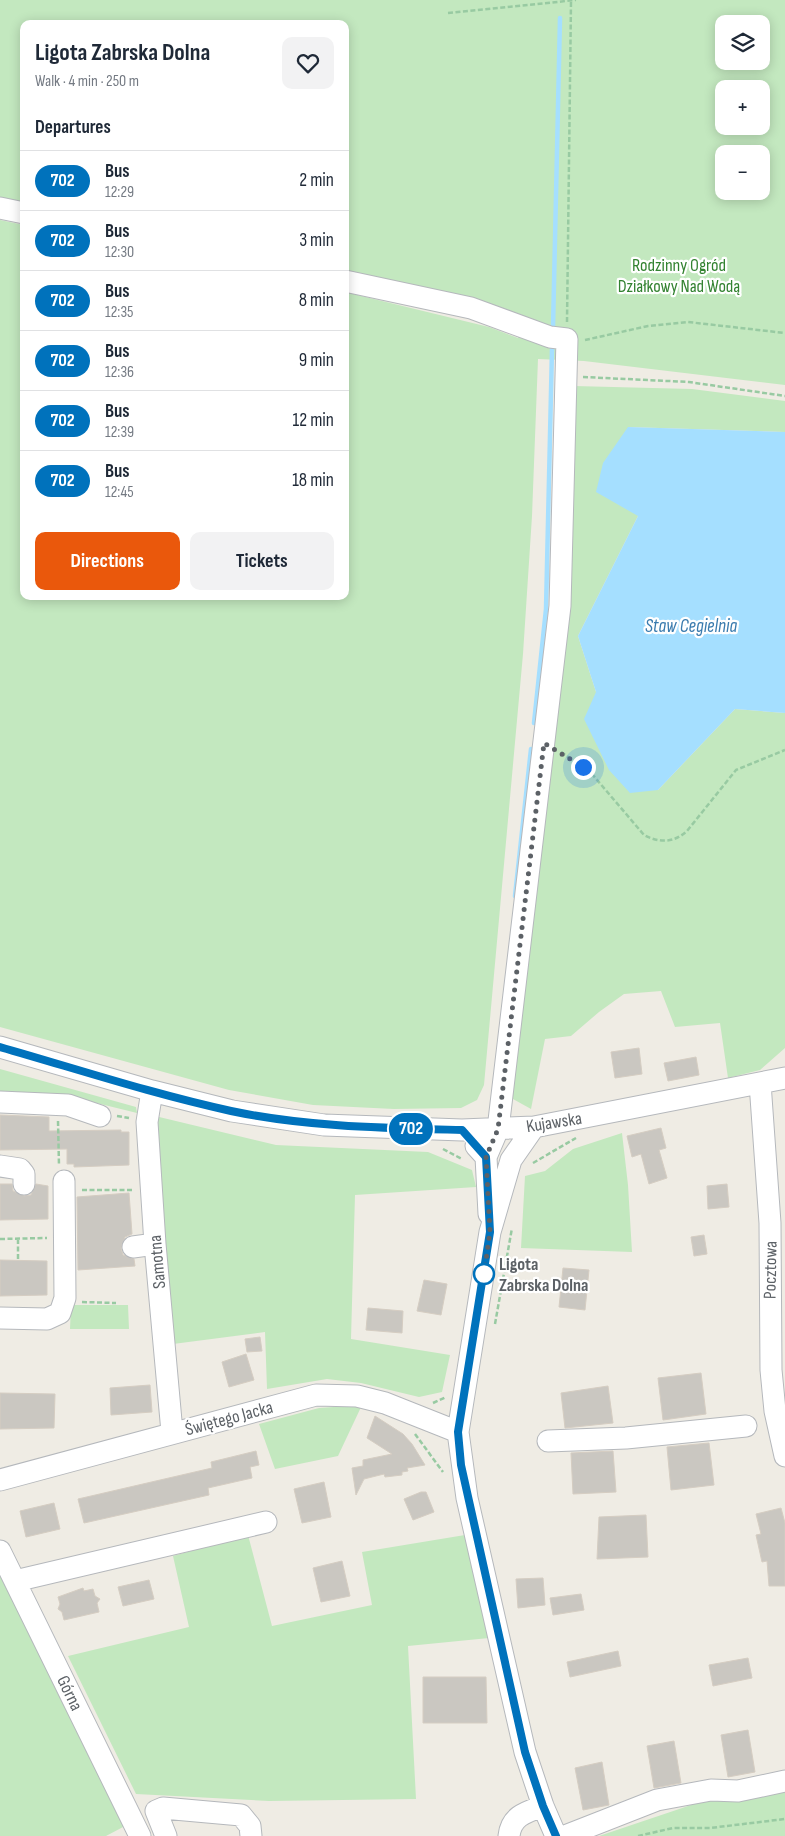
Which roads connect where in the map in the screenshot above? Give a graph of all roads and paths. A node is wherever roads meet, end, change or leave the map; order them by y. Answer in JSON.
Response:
{"nodes":[{"id":1,"x":576,"y":0,"type":"edge"},
{"id":2,"x":571,"y":1,"type":"edge"},
{"id":3,"x":448,"y":13,"type":"dead end"},
{"id":4,"x":0,"y":208,"type":"edge"},
{"id":5,"x":20,"y":212,"type":"edge"},
{"id":6,"x":349,"y":282,"type":"edge"},
{"id":7,"x":785,"y":333,"type":"edge"},
{"id":8,"x":567,"y":339,"type":"junction"},
{"id":9,"x":566,"y":377,"type":"junction"},
{"id":10,"x":785,"y":396,"type":"edge"},
{"id":11,"x":544,"y":743,"type":"junction"},
{"id":12,"x":785,"y":750,"type":"edge"},
{"id":13,"x":0,"y":1047,"type":"edge"},
{"id":14,"x":785,"y":1078,"type":"edge"},
{"id":15,"x":760,"y":1084,"type":"junction"},
{"id":16,"x":152,"y":1091,"type":"junction"},
{"id":17,"x":0,"y":1102,"type":"edge"},
{"id":18,"x":59,"y":1104,"type":"junction"},
{"id":19,"x":100,"y":1116,"type":"dead end"},
{"id":20,"x":534,"y":1127,"type":"junction"},
{"id":21,"x":498,"y":1129,"type":"junction"},
{"id":22,"x":462,"y":1130,"type":"junction"},
{"id":23,"x":486,"y":1157,"type":"junction"},
{"id":24,"x":511,"y":1160,"type":"junction"},
{"id":25,"x":0,"y":1166,"type":"edge"},
{"id":26,"x":24,"y":1184,"type":"dead end"},
{"id":27,"x":64,"y":1186,"type":"junction"},
{"id":28,"x":133,"y":1199,"type":"dead end"},
{"id":29,"x":513,"y":1220,"type":"dead end"},
{"id":30,"x":64,"y":1221,"type":"junction"},
{"id":31,"x":490,"y":1232,"type":"junction"},
{"id":32,"x":0,"y":1239,"type":"edge"},
{"id":33,"x":18,"y":1239,"type":"junction"},
{"id":34,"x":155,"y":1244,"type":"junction"},
{"id":35,"x":133,"y":1246,"type":"dead end"},
{"id":36,"x":18,"y":1260,"type":"dead end"},
{"id":37,"x":63,"y":1302,"type":"junction"},
{"id":38,"x":116,"y":1303,"type":"dead end"},
{"id":39,"x":0,"y":1318,"type":"edge"},
{"id":40,"x":494,"y":1327,"type":"dead end"},
{"id":41,"x":746,"y":1426,"type":"dead end"},
{"id":42,"x":172,"y":1432,"type":"junction"},
{"id":43,"x":458,"y":1432,"type":"junction"},
{"id":44,"x":548,"y":1441,"type":"dead end"},
{"id":45,"x":785,"y":1456,"type":"edge"},
{"id":46,"x":0,"y":1480,"type":"edge"},
{"id":47,"x":266,"y":1522,"type":"dead end"},
{"id":48,"x":0,"y":1551,"type":"edge"},
{"id":49,"x":15,"y":1581,"type":"junction"},
{"id":50,"x":785,"y":1781,"type":"edge"},
{"id":51,"x":543,"y":1806,"type":"junction"},
{"id":52,"x":784,"y":1820,"type":"edge"},
{"id":53,"x":646,"y":1835,"type":"edge"},
{"id":54,"x":140,"y":1836,"type":"edge"},
{"id":55,"x":166,"y":1836,"type":"edge"},
{"id":56,"x":251,"y":1836,"type":"edge"},
{"id":57,"x":508,"y":1836,"type":"edge"},
{"id":58,"x":556,"y":1836,"type":"edge"},
{"id":59,"x":565,"y":1836,"type":"edge"},
{"id":60,"x":638,"y":1836,"type":"edge"}],
"edges":[{"from":1,"to":2,"type":"path"},
{"from":2,"to":3,"type":"path"},
{"from":2,"to":8,"type":"path"},
{"from":4,"to":5,"type":"street"},
{"from":6,"to":8,"type":"street"},
{"from":7,"to":8,"type":"path"},
{"from":8,"to":9,"type":"street"},
{"from":9,"to":10,"type":"path"},
{"from":9,"to":11,"type":"street"},
{"from":11,"to":12,"type":"path"},
{"from":11,"to":21,"type":"street"},
{"from":13,"to":16,"type":"street","name":"Kujawska"},
{"from":14,"to":15,"type":"street","name":"Kujawska"},
{"from":15,"to":20,"type":"street","name":"Kujawska"},
{"from":15,"to":45,"type":"street","name":"Pocztowa"},
{"from":16,"to":22,"type":"street","name":"Kujawska"},
{"from":16,"to":34,"type":"street","name":"Samotna"},
{"from":17,"to":18,"type":"street"},
{"from":18,"to":19,"type":"street"},
{"from":18,"to":27,"type":"path"},
{"from":20,"to":21,"type":"street","name":"Kujawska"},
{"from":20,"to":24,"type":"street"},
{"from":21,"to":22,"type":"street","name":"Kujawska"},
{"from":21,"to":23,"type":"street"},
{"from":21,"to":24,"type":"street"},
{"from":22,"to":23,"type":"street"},
{"from":23,"to":31,"type":"street"},
{"from":24,"to":31,"type":"street"},
{"from":25,"to":26,"type":"street"},
{"from":27,"to":28,"type":"path"},
{"from":27,"to":30,"type":"street"},
{"from":29,"to":40,"type":"path"},
{"from":30,"to":33,"type":"path"},
{"from":30,"to":37,"type":"street"},
{"from":31,"to":43,"type":"street"},
{"from":32,"to":33,"type":"path"},
{"from":33,"to":36,"type":"path"},
{"from":34,"to":35,"type":"street"},
{"from":34,"to":42,"type":"street","name":"Samotna"},
{"from":37,"to":38,"type":"path"},
{"from":37,"to":39,"type":"street"},
{"from":41,"to":44,"type":"street"},
{"from":42,"to":43,"type":"street","name":"Świętego Jacka"},
{"from":42,"to":46,"type":"street","name":"Świętego Jacka"},
{"from":43,"to":51,"type":"street"},
{"from":47,"to":49,"type":"street"},
{"from":48,"to":49,"type":"street","name":"Górna"},
{"from":49,"to":54,"type":"street","name":"Górna"},
{"from":50,"to":59,"type":"street"},
{"from":51,"to":57,"type":"street"},
{"from":51,"to":58,"type":"street"},
{"from":52,"to":53,"type":"path"},
{"from":53,"to":60,"type":"path"},
{"from":55,"to":56,"type":"street"}]}
